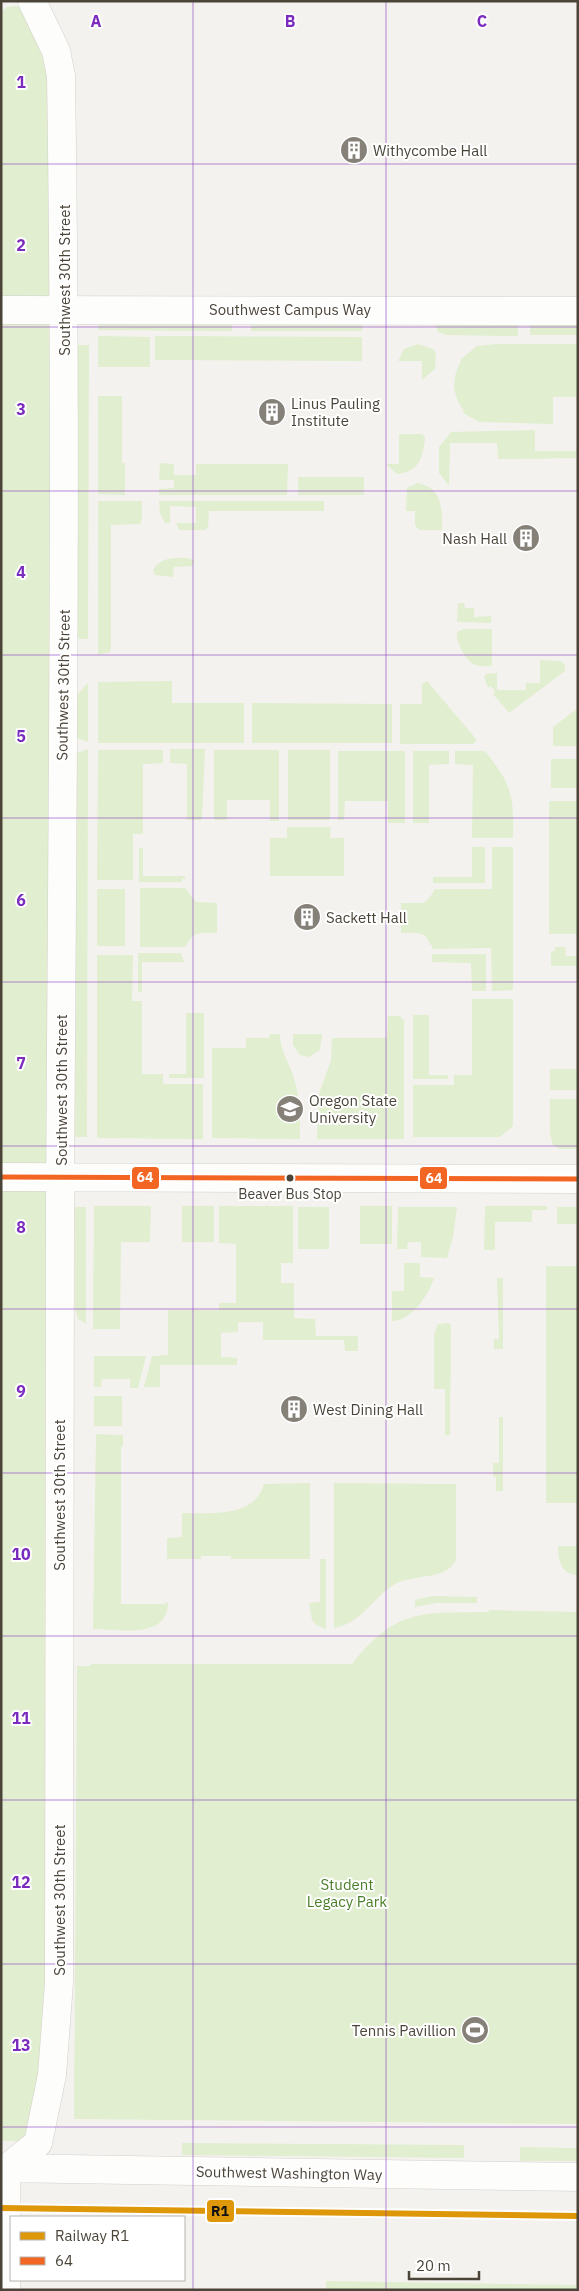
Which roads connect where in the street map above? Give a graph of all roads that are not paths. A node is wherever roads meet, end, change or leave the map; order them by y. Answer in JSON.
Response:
{"nodes":[{"id":1,"x":32,"y":1,"type":"edge"},
{"id":2,"x":1,"y":310,"type":"edge"},
{"id":3,"x":65,"y":310,"type":"junction"},
{"id":4,"x":578,"y":311,"type":"edge"},
{"id":5,"x":60,"y":1176,"type":"junction"},
{"id":6,"x":1,"y":1177,"type":"edge"},
{"id":7,"x":578,"y":1179,"type":"edge"},
{"id":8,"x":3,"y":2167,"type":"edge"},
{"id":9,"x":578,"y":2177,"type":"edge"},
{"id":10,"x":6,"y":2290,"type":"edge"}],
"edges":[{"from":1,"to":3,"type":"street","name":"Southwest 30th Street"},
{"from":2,"to":3,"type":"street","name":"Southwest Campus Way"},
{"from":3,"to":4,"type":"street","name":"Southwest Campus Way"},
{"from":3,"to":5,"type":"street","name":"Southwest 30th Street"},
{"from":5,"to":6,"type":"street"},
{"from":5,"to":7,"type":"street"},
{"from":5,"to":8,"type":"street","name":"Southwest 30th Street"},
{"from":8,"to":9,"type":"street","name":"Southwest Washington Way"},
{"from":8,"to":10,"type":"street"}]}
